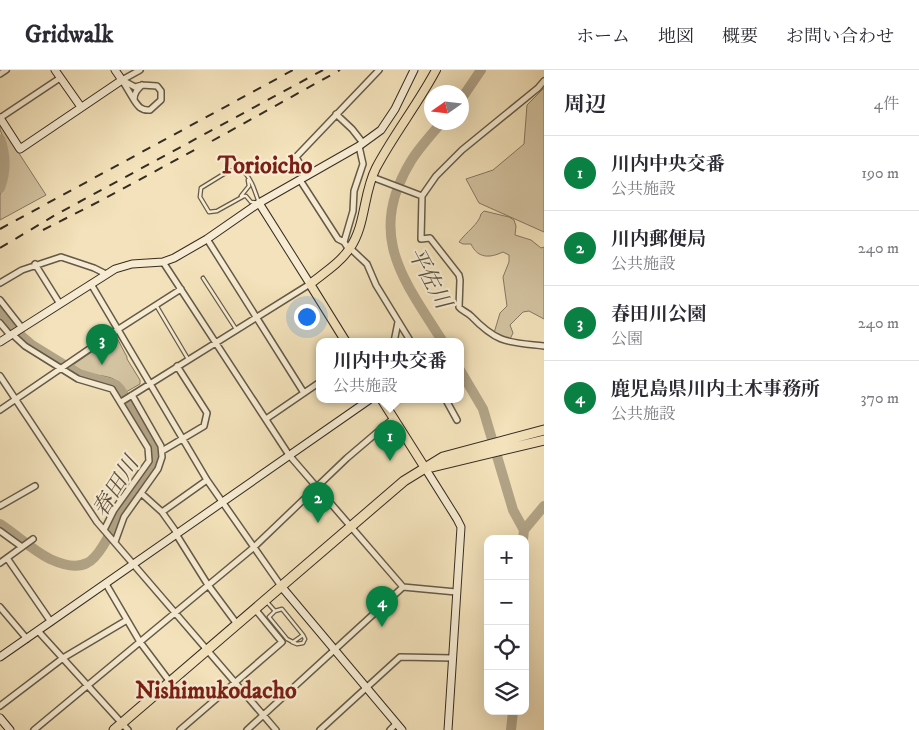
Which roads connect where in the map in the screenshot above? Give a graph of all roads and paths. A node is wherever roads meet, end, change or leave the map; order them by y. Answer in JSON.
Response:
{"nodes":[{"id":1,"x":6,"y":70,"type":"edge"},
{"id":2,"x":55,"y":70,"type":"edge"},
{"id":3,"x":115,"y":70,"type":"edge"},
{"id":4,"x":140,"y":70,"type":"edge"},
{"id":5,"x":379,"y":70,"type":"edge"},
{"id":6,"x":414,"y":70,"type":"edge"},
{"id":7,"x":436,"y":70,"type":"edge"},
{"id":8,"x":0,"y":74,"type":"edge"},
{"id":9,"x":60,"y":78,"type":"junction"},
{"id":10,"x":122,"y":80,"type":"junction"},
{"id":11,"x":544,"y":82,"type":"edge"},
{"id":12,"x":142,"y":85,"type":"junction"},
{"id":13,"x":134,"y":100,"type":"junction"},
{"id":14,"x":81,"y":107,"type":"junction"},
{"id":15,"x":336,"y":114,"type":"junction"},
{"id":16,"x":0,"y":118,"type":"edge"},
{"id":17,"x":361,"y":145,"type":"junction"},
{"id":18,"x":247,"y":176,"type":"junction"},
{"id":19,"x":372,"y":177,"type":"junction"},
{"id":20,"x":304,"y":178,"type":"junction"},
{"id":21,"x":422,"y":196,"type":"junction"},
{"id":22,"x":240,"y":197,"type":"junction"},
{"id":23,"x":259,"y":204,"type":"junction"},
{"id":24,"x":206,"y":239,"type":"junction"},
{"id":25,"x":344,"y":242,"type":"junction"},
{"id":26,"x":350,"y":249,"type":"junction"},
{"id":27,"x":163,"y":262,"type":"junction"},
{"id":28,"x":35,"y":264,"type":"junction"},
{"id":29,"x":106,"y":274,"type":"junction"},
{"id":30,"x":203,"y":278,"type":"dead end"},
{"id":31,"x":0,"y":283,"type":"edge"},
{"id":32,"x":90,"y":284,"type":"junction"},
{"id":33,"x":310,"y":284,"type":"junction"},
{"id":34,"x":181,"y":289,"type":"junction"},
{"id":35,"x":0,"y":300,"type":"edge"},
{"id":36,"x":60,"y":304,"type":"junction"},
{"id":37,"x":156,"y":305,"type":"junction"},
{"id":38,"x":256,"y":317,"type":"junction"},
{"id":39,"x":398,"y":322,"type":"junction"},
{"id":40,"x":0,"y":323,"type":"edge"},
{"id":41,"x":21,"y":328,"type":"junction"},
{"id":42,"x":236,"y":329,"type":"junction"},
{"id":43,"x":117,"y":330,"type":"junction"},
{"id":44,"x":12,"y":334,"type":"junction"},
{"id":45,"x":344,"y":338,"type":"edge"},
{"id":46,"x":395,"y":338,"type":"edge"},
{"id":47,"x":408,"y":338,"type":"edge"},
{"id":48,"x":0,"y":342,"type":"edge"},
{"id":49,"x":215,"y":342,"type":"junction"},
{"id":50,"x":544,"y":346,"type":"edge"},
{"id":51,"x":188,"y":359,"type":"junction"},
{"id":52,"x":177,"y":366,"type":"junction"},
{"id":53,"x":61,"y":368,"type":"junction"},
{"id":54,"x":0,"y":376,"type":"edge"},
{"id":55,"x":149,"y":384,"type":"junction"},
{"id":56,"x":316,"y":385,"type":"edge"},
{"id":57,"x":304,"y":393,"type":"junction"},
{"id":58,"x":130,"y":396,"type":"junction"},
{"id":59,"x":16,"y":400,"type":"junction"},
{"id":60,"x":122,"y":401,"type":"junction"},
{"id":61,"x":365,"y":403,"type":"edge"},
{"id":62,"x":384,"y":403,"type":"edge"},
{"id":63,"x":448,"y":403,"type":"edge"},
{"id":64,"x":0,"y":410,"type":"edge"},
{"id":65,"x":394,"y":418,"type":"junction"},
{"id":66,"x":266,"y":419,"type":"junction"},
{"id":67,"x":457,"y":420,"type":"dead end"},
{"id":68,"x":544,"y":430,"type":"edge"},
{"id":69,"x":182,"y":439,"type":"junction"},
{"id":70,"x":544,"y":440,"type":"edge"},
{"id":71,"x":162,"y":451,"type":"junction"},
{"id":72,"x":289,"y":456,"type":"junction"},
{"id":73,"x":425,"y":468,"type":"junction"},
{"id":74,"x":207,"y":480,"type":"junction"},
{"id":75,"x":35,"y":486,"type":"dead end"},
{"id":76,"x":317,"y":487,"type":"junction"},
{"id":77,"x":141,"y":493,"type":"junction"},
{"id":78,"x":222,"y":502,"type":"junction"},
{"id":79,"x":0,"y":506,"type":"edge"},
{"id":80,"x":162,"y":512,"type":"junction"},
{"id":81,"x":350,"y":526,"type":"junction"},
{"id":82,"x":0,"y":531,"type":"edge"},
{"id":83,"x":105,"y":531,"type":"junction"},
{"id":84,"x":177,"y":534,"type":"junction"},
{"id":85,"x":32,"y":540,"type":"dead end"},
{"id":86,"x":114,"y":540,"type":"junction"},
{"id":87,"x":22,"y":546,"type":"junction"},
{"id":88,"x":253,"y":548,"type":"junction"},
{"id":89,"x":7,"y":558,"type":"junction"},
{"id":90,"x":0,"y":563,"type":"edge"},
{"id":91,"x":134,"y":565,"type":"junction"},
{"id":92,"x":106,"y":584,"type":"junction"},
{"id":93,"x":208,"y":585,"type":"junction"},
{"id":94,"x":281,"y":586,"type":"junction"},
{"id":95,"x":403,"y":587,"type":"junction"},
{"id":96,"x":456,"y":592,"type":"junction"},
{"id":97,"x":265,"y":600,"type":"junction"},
{"id":98,"x":0,"y":607,"type":"edge"},
{"id":99,"x":255,"y":609,"type":"junction"},
{"id":100,"x":275,"y":611,"type":"junction"},
{"id":101,"x":174,"y":613,"type":"junction"},
{"id":102,"x":267,"y":619,"type":"junction"},
{"id":103,"x":128,"y":620,"type":"junction"},
{"id":104,"x":51,"y":622,"type":"junction"},
{"id":105,"x":237,"y":624,"type":"junction"},
{"id":106,"x":38,"y":631,"type":"junction"},
{"id":107,"x":303,"y":635,"type":"junction"},
{"id":108,"x":27,"y":639,"type":"junction"},
{"id":109,"x":140,"y":642,"type":"junction"},
{"id":110,"x":291,"y":642,"type":"junction"},
{"id":111,"x":334,"y":649,"type":"junction"},
{"id":112,"x":208,"y":650,"type":"junction"},
{"id":113,"x":0,"y":657,"type":"edge"},
{"id":114,"x":63,"y":658,"type":"junction"},
{"id":115,"x":453,"y":658,"type":"junction"},
{"id":116,"x":170,"y":682,"type":"junction"},
{"id":117,"x":236,"y":683,"type":"junction"},
{"id":118,"x":88,"y":686,"type":"junction"},
{"id":119,"x":367,"y":688,"type":"junction"},
{"id":120,"x":0,"y":706,"type":"edge"},
{"id":121,"x":263,"y":715,"type":"junction"},
{"id":122,"x":0,"y":718,"type":"edge"},
{"id":123,"x":125,"y":727,"type":"edge"},
{"id":124,"x":399,"y":727,"type":"edge"},
{"id":125,"x":10,"y":730,"type":"edge"},
{"id":126,"x":34,"y":730,"type":"edge"},
{"id":127,"x":114,"y":730,"type":"edge"},
{"id":128,"x":180,"y":730,"type":"edge"},
{"id":129,"x":246,"y":730,"type":"edge"},
{"id":130,"x":276,"y":730,"type":"edge"},
{"id":131,"x":320,"y":730,"type":"edge"},
{"id":132,"x":390,"y":730,"type":"edge"},
{"id":133,"x":448,"y":730,"type":"edge"}],
"edges":[{"from":1,"to":8,"type":"street"},
{"from":2,"to":9,"type":"street"},
{"from":3,"to":10,"type":"street"},
{"from":4,"to":10,"type":"street"},
{"from":5,"to":15,"type":"street"},
{"from":6,"to":17,"type":"street"},
{"from":7,"to":19,"type":"main road"},
{"from":9,"to":14,"type":"street"},
{"from":9,"to":16,"type":"street"},
{"from":10,"to":12,"type":"street"},
{"from":10,"to":13,"type":"street"},
{"from":10,"to":14,"type":"street"},
{"from":11,"to":21,"type":"street"},
{"from":12,"to":13,"type":"street"},
{"from":12,"to":13,"type":"street"},
{"from":14,"to":16,"type":"street"},
{"from":15,"to":17,"type":"street"},
{"from":15,"to":20,"type":"street"},
{"from":17,"to":20,"type":"street"},
{"from":17,"to":25,"type":"street"},
{"from":18,"to":22,"type":"lane"},
{"from":18,"to":22,"type":"lane"},
{"from":18,"to":23,"type":"lane"},
{"from":19,"to":21,"type":"street"},
{"from":19,"to":26,"type":"main road"},
{"from":20,"to":23,"type":"street"},
{"from":20,"to":25,"type":"street"},
{"from":21,"to":50,"type":"street"},
{"from":22,"to":23,"type":"lane"},
{"from":23,"to":24,"type":"street"},
{"from":23,"to":33,"type":"street"},
{"from":24,"to":27,"type":"street"},
{"from":24,"to":38,"type":"street"},
{"from":25,"to":26,"type":"street"},
{"from":26,"to":33,"type":"main road"},
{"from":26,"to":39,"type":"street"},
{"from":27,"to":29,"type":"street"},
{"from":27,"to":34,"type":"street"},
{"from":28,"to":29,"type":"street"},
{"from":28,"to":31,"type":"street"},
{"from":28,"to":36,"type":"street"},
{"from":29,"to":32,"type":"street"},
{"from":30,"to":42,"type":"lane"},
{"from":32,"to":36,"type":"street"},
{"from":32,"to":43,"type":"street"},
{"from":33,"to":38,"type":"street"},
{"from":33,"to":45,"type":"main road"},
{"from":34,"to":37,"type":"street"},
{"from":34,"to":49,"type":"street"},
{"from":35,"to":41,"type":"street"},
{"from":36,"to":41,"type":"street"},
{"from":37,"to":43,"type":"street"},
{"from":37,"to":51,"type":"lane"},
{"from":38,"to":42,"type":"street"},
{"from":38,"to":57,"type":"street"},
{"from":39,"to":46,"type":"street"},
{"from":39,"to":47,"type":"street"},
{"from":40,"to":44,"type":"street"},
{"from":41,"to":44,"type":"street"},
{"from":42,"to":49,"type":"street"},
{"from":43,"to":53,"type":"street"},
{"from":43,"to":55,"type":"street"},
{"from":44,"to":48,"type":"street"},
{"from":44,"to":53,"type":"street"},
{"from":49,"to":51,"type":"street"},
{"from":49,"to":66,"type":"street"},
{"from":51,"to":52,"type":"street"},
{"from":52,"to":55,"type":"street"},
{"from":52,"to":69,"type":"street"},
{"from":53,"to":59,"type":"street"},
{"from":53,"to":60,"type":"street"},
{"from":54,"to":59,"type":"street"},
{"from":55,"to":58,"type":"street"},
{"from":55,"to":69,"type":"street"},
{"from":56,"to":57,"type":"street"},
{"from":57,"to":66,"type":"street"},
{"from":58,"to":60,"type":"street"},
{"from":58,"to":71,"type":"street"},
{"from":59,"to":64,"type":"street"},
{"from":59,"to":83,"type":"street"},
{"from":60,"to":83,"type":"street"},
{"from":61,"to":72,"type":"street"},
{"from":62,"to":65,"type":"main road"},
{"from":63,"to":67,"type":"street"},
{"from":65,"to":73,"type":"main road"},
{"from":65,"to":76,"type":"street"},
{"from":66,"to":72,"type":"street"},
{"from":68,"to":73,"type":"highway"},
{"from":69,"to":71,"type":"street"},
{"from":69,"to":74,"type":"street"},
{"from":70,"to":73,"type":"highway"},
{"from":71,"to":77,"type":"street"},
{"from":72,"to":76,"type":"street"},
{"from":72,"to":78,"type":"street"},
{"from":73,"to":81,"type":"highway"},
{"from":73,"to":96,"type":"street"},
{"from":74,"to":78,"type":"street"},
{"from":74,"to":80,"type":"street"},
{"from":75,"to":79,"type":"street"},
{"from":76,"to":81,"type":"street"},
{"from":76,"to":88,"type":"street"},
{"from":77,"to":80,"type":"street"},
{"from":77,"to":86,"type":"street"},
{"from":78,"to":84,"type":"street"},
{"from":78,"to":88,"type":"street"},
{"from":80,"to":84,"type":"street"},
{"from":81,"to":94,"type":"highway"},
{"from":81,"to":95,"type":"street"},
{"from":82,"to":87,"type":"street"},
{"from":83,"to":86,"type":"street"},
{"from":84,"to":91,"type":"street"},
{"from":84,"to":93,"type":"street"},
{"from":85,"to":87,"type":"street"},
{"from":86,"to":91,"type":"street"},
{"from":87,"to":89,"type":"street"},
{"from":88,"to":93,"type":"street"},
{"from":88,"to":94,"type":"street"},
{"from":89,"to":90,"type":"street"},
{"from":89,"to":104,"type":"street"},
{"from":91,"to":92,"type":"street"},
{"from":91,"to":101,"type":"street"},
{"from":92,"to":103,"type":"street"},
{"from":92,"to":104,"type":"street"},
{"from":93,"to":101,"type":"street"},
{"from":93,"to":105,"type":"street"},
{"from":94,"to":97,"type":"highway"},
{"from":94,"to":111,"type":"street"},
{"from":95,"to":96,"type":"street"},
{"from":95,"to":111,"type":"street"},
{"from":96,"to":115,"type":"street"},
{"from":97,"to":99,"type":"highway"},
{"from":97,"to":100,"type":"lane"},
{"from":98,"to":108,"type":"street"},
{"from":99,"to":102,"type":"street"},
{"from":99,"to":105,"type":"highway"},
{"from":100,"to":102,"type":"lane"},
{"from":100,"to":107,"type":"lane"},
{"from":101,"to":109,"type":"street"},
{"from":101,"to":112,"type":"street"},
{"from":102,"to":110,"type":"lane"},
{"from":102,"to":117,"type":"street"},
{"from":103,"to":109,"type":"street"},
{"from":103,"to":114,"type":"street"},
{"from":104,"to":106,"type":"street"},
{"from":105,"to":112,"type":"highway"},
{"from":106,"to":108,"type":"street"},
{"from":106,"to":114,"type":"street"},
{"from":107,"to":110,"type":"lane"},
{"from":107,"to":110,"type":"lane"},
{"from":108,"to":113,"type":"street"},
{"from":109,"to":116,"type":"street"},
{"from":109,"to":118,"type":"street"},
{"from":111,"to":119,"type":"street"},
{"from":111,"to":121,"type":"street"},
{"from":112,"to":116,"type":"highway"},
{"from":112,"to":117,"type":"street"},
{"from":114,"to":118,"type":"street"},
{"from":114,"to":120,"type":"street"},
{"from":115,"to":119,"type":"street"},
{"from":115,"to":133,"type":"street"},
{"from":116,"to":123,"type":"highway"},
{"from":117,"to":121,"type":"street"},
{"from":117,"to":128,"type":"street"},
{"from":118,"to":123,"type":"street"},
{"from":118,"to":126,"type":"street"},
{"from":119,"to":124,"type":"street"},
{"from":119,"to":131,"type":"street"},
{"from":121,"to":129,"type":"street"},
{"from":121,"to":130,"type":"street"},
{"from":122,"to":125,"type":"street"},
{"from":123,"to":127,"type":"highway"},
{"from":124,"to":132,"type":"street"}]}
